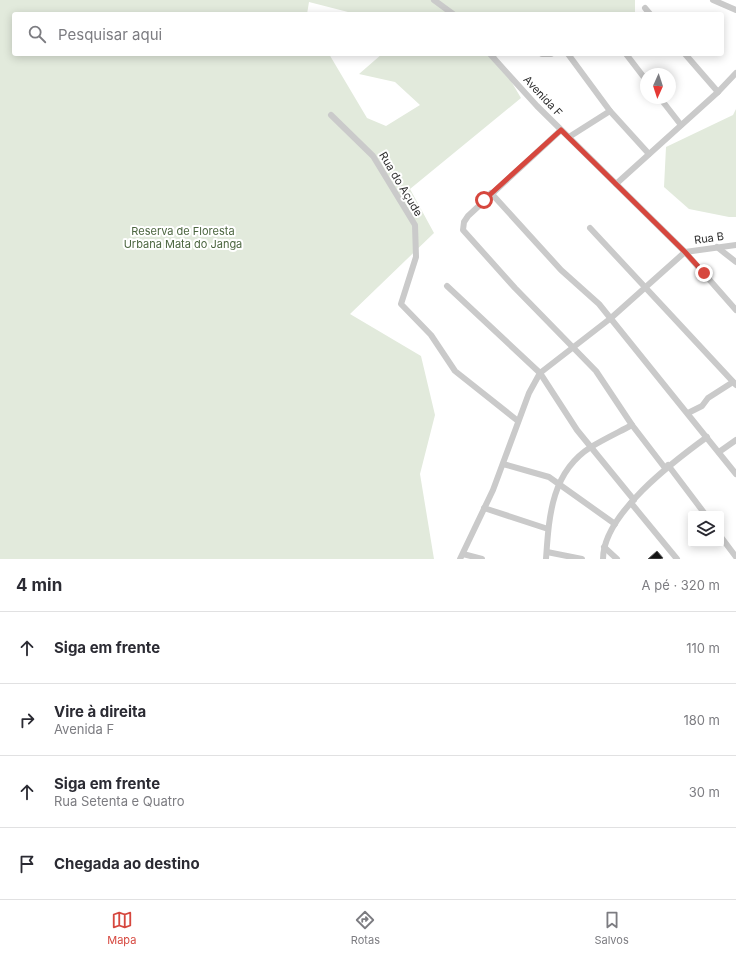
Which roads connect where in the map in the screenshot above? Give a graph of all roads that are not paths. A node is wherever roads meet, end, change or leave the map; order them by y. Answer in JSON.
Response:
{"nodes":[{"id":1,"x":434,"y":0,"type":"edge"},
{"id":2,"x":713,"y":0,"type":"edge"},
{"id":3,"x":645,"y":8,"type":"dead end"},
{"id":4,"x":736,"y":10,"type":"edge"},
{"id":5,"x":450,"y":12,"type":"edge"},
{"id":6,"x":648,"y":12,"type":"edge"},
{"id":7,"x":492,"y":56,"type":"edge"},
{"id":8,"x":569,"y":56,"type":"edge"},
{"id":9,"x":628,"y":56,"type":"edge"},
{"id":10,"x":687,"y":56,"type":"edge"},
{"id":11,"x":640,"y":72,"type":"edge"},
{"id":12,"x":736,"y":73,"type":"edge"},
{"id":13,"x":718,"y":92,"type":"junction"},
{"id":14,"x":665,"y":104,"type":"edge"},
{"id":15,"x":610,"y":111,"type":"junction"},
{"id":16,"x":331,"y":115,"type":"dead end"},
{"id":17,"x":681,"y":124,"type":"junction"},
{"id":18,"x":561,"y":130,"type":"junction"},
{"id":19,"x":569,"y":137,"type":"junction"},
{"id":20,"x":649,"y":154,"type":"junction"},
{"id":21,"x":616,"y":184,"type":"junction"},
{"id":22,"x":491,"y":193,"type":"junction"},
{"id":23,"x":590,"y":228,"type":"dead end"},
{"id":24,"x":736,"y":244,"type":"edge"},
{"id":25,"x":727,"y":246,"type":"junction"},
{"id":26,"x":717,"y":247,"type":"junction"},
{"id":27,"x":736,"y":248,"type":"edge"},
{"id":28,"x":685,"y":252,"type":"junction"},
{"id":29,"x":736,"y":262,"type":"edge"},
{"id":30,"x":447,"y":286,"type":"dead end"},
{"id":31,"x":645,"y":287,"type":"junction"},
{"id":32,"x":736,"y":310,"type":"edge"},
{"id":33,"x":611,"y":318,"type":"junction"},
{"id":34,"x":572,"y":347,"type":"junction"},
{"id":35,"x":540,"y":373,"type":"junction"},
{"id":36,"x":734,"y":384,"type":"edge"},
{"id":37,"x":688,"y":413,"type":"junction"},
{"id":38,"x":518,"y":421,"type":"junction"},
{"id":39,"x":632,"y":425,"type":"junction"},
{"id":40,"x":707,"y":436,"type":"junction"},
{"id":41,"x":736,"y":440,"type":"edge"},
{"id":42,"x":590,"y":447,"type":"junction"},
{"id":43,"x":719,"y":452,"type":"junction"},
{"id":44,"x":503,"y":464,"type":"junction"},
{"id":45,"x":666,"y":467,"type":"junction"},
{"id":46,"x":736,"y":474,"type":"edge"},
{"id":47,"x":560,"y":483,"type":"junction"},
{"id":48,"x":633,"y":502,"type":"junction"},
{"id":49,"x":484,"y":508,"type":"junction"},
{"id":50,"x":703,"y":511,"type":"edge"},
{"id":51,"x":615,"y":524,"type":"junction"},
{"id":52,"x":548,"y":528,"type":"junction"},
{"id":53,"x":724,"y":541,"type":"edge"},
{"id":54,"x":604,"y":547,"type":"junction"},
{"id":55,"x":547,"y":552,"type":"junction"},
{"id":56,"x":461,"y":556,"type":"edge"},
{"id":57,"x":736,"y":557,"type":"edge"},
{"id":58,"x":482,"y":559,"type":"edge"},
{"id":59,"x":546,"y":559,"type":"edge"},
{"id":60,"x":582,"y":559,"type":"edge"},
{"id":61,"x":603,"y":559,"type":"edge"},
{"id":62,"x":617,"y":559,"type":"edge"},
{"id":63,"x":677,"y":559,"type":"edge"}],
"edges":[{"from":1,"to":5,"type":"street"},
{"from":2,"to":4,"type":"street"},
{"from":3,"to":6,"type":"street"},
{"from":7,"to":18,"type":"street","name":"Avenida F"},
{"from":8,"to":15,"type":"street"},
{"from":9,"to":11,"type":"street"},
{"from":10,"to":13,"type":"street"},
{"from":12,"to":13,"type":"street"},
{"from":13,"to":17,"type":"street"},
{"from":14,"to":17,"type":"street"},
{"from":15,"to":19,"type":"street"},
{"from":15,"to":20,"type":"street"},
{"from":16,"to":38,"type":"street","name":"Rua do Açude"},
{"from":17,"to":20,"type":"street"},
{"from":18,"to":19,"type":"street","name":"Avenida F"},
{"from":18,"to":22,"type":"street"},
{"from":19,"to":21,"type":"street","name":"Avenida F"},
{"from":20,"to":21,"type":"street"},
{"from":21,"to":28,"type":"street","name":"Avenida F"},
{"from":22,"to":33,"type":"street"},
{"from":22,"to":34,"type":"street"},
{"from":23,"to":31,"type":"street"},
{"from":24,"to":25,"type":"street","name":"Rua B"},
{"from":25,"to":26,"type":"street","name":"Rua B"},
{"from":25,"to":27,"type":"street"},
{"from":26,"to":28,"type":"street","name":"Rua B"},
{"from":26,"to":29,"type":"street"},
{"from":28,"to":31,"type":"street"},
{"from":28,"to":32,"type":"street","name":"Avenida F"},
{"from":30,"to":35,"type":"street"},
{"from":31,"to":33,"type":"street"},
{"from":31,"to":36,"type":"street"},
{"from":33,"to":34,"type":"street"},
{"from":33,"to":37,"type":"street"},
{"from":34,"to":35,"type":"street"},
{"from":34,"to":39,"type":"street"},
{"from":35,"to":38,"type":"street"},
{"from":35,"to":42,"type":"street"},
{"from":36,"to":37,"type":"street"},
{"from":37,"to":40,"type":"street"},
{"from":38,"to":44,"type":"street"},
{"from":39,"to":42,"type":"street"},
{"from":39,"to":45,"type":"street"},
{"from":40,"to":43,"type":"street"},
{"from":40,"to":45,"type":"street"},
{"from":41,"to":43,"type":"street"},
{"from":42,"to":47,"type":"street"},
{"from":42,"to":48,"type":"street"},
{"from":43,"to":46,"type":"street"},
{"from":44,"to":47,"type":"street"},
{"from":44,"to":49,"type":"street"},
{"from":45,"to":48,"type":"street"},
{"from":45,"to":50,"type":"street"},
{"from":47,"to":51,"type":"street"},
{"from":47,"to":52,"type":"street"},
{"from":48,"to":51,"type":"street"},
{"from":48,"to":63,"type":"street"},
{"from":49,"to":52,"type":"street"},
{"from":49,"to":56,"type":"street"},
{"from":51,"to":54,"type":"street"},
{"from":52,"to":55,"type":"street"},
{"from":53,"to":57,"type":"street"},
{"from":54,"to":61,"type":"street"},
{"from":54,"to":62,"type":"street"},
{"from":55,"to":59,"type":"street"},
{"from":55,"to":60,"type":"street"},
{"from":56,"to":58,"type":"street"}]}
